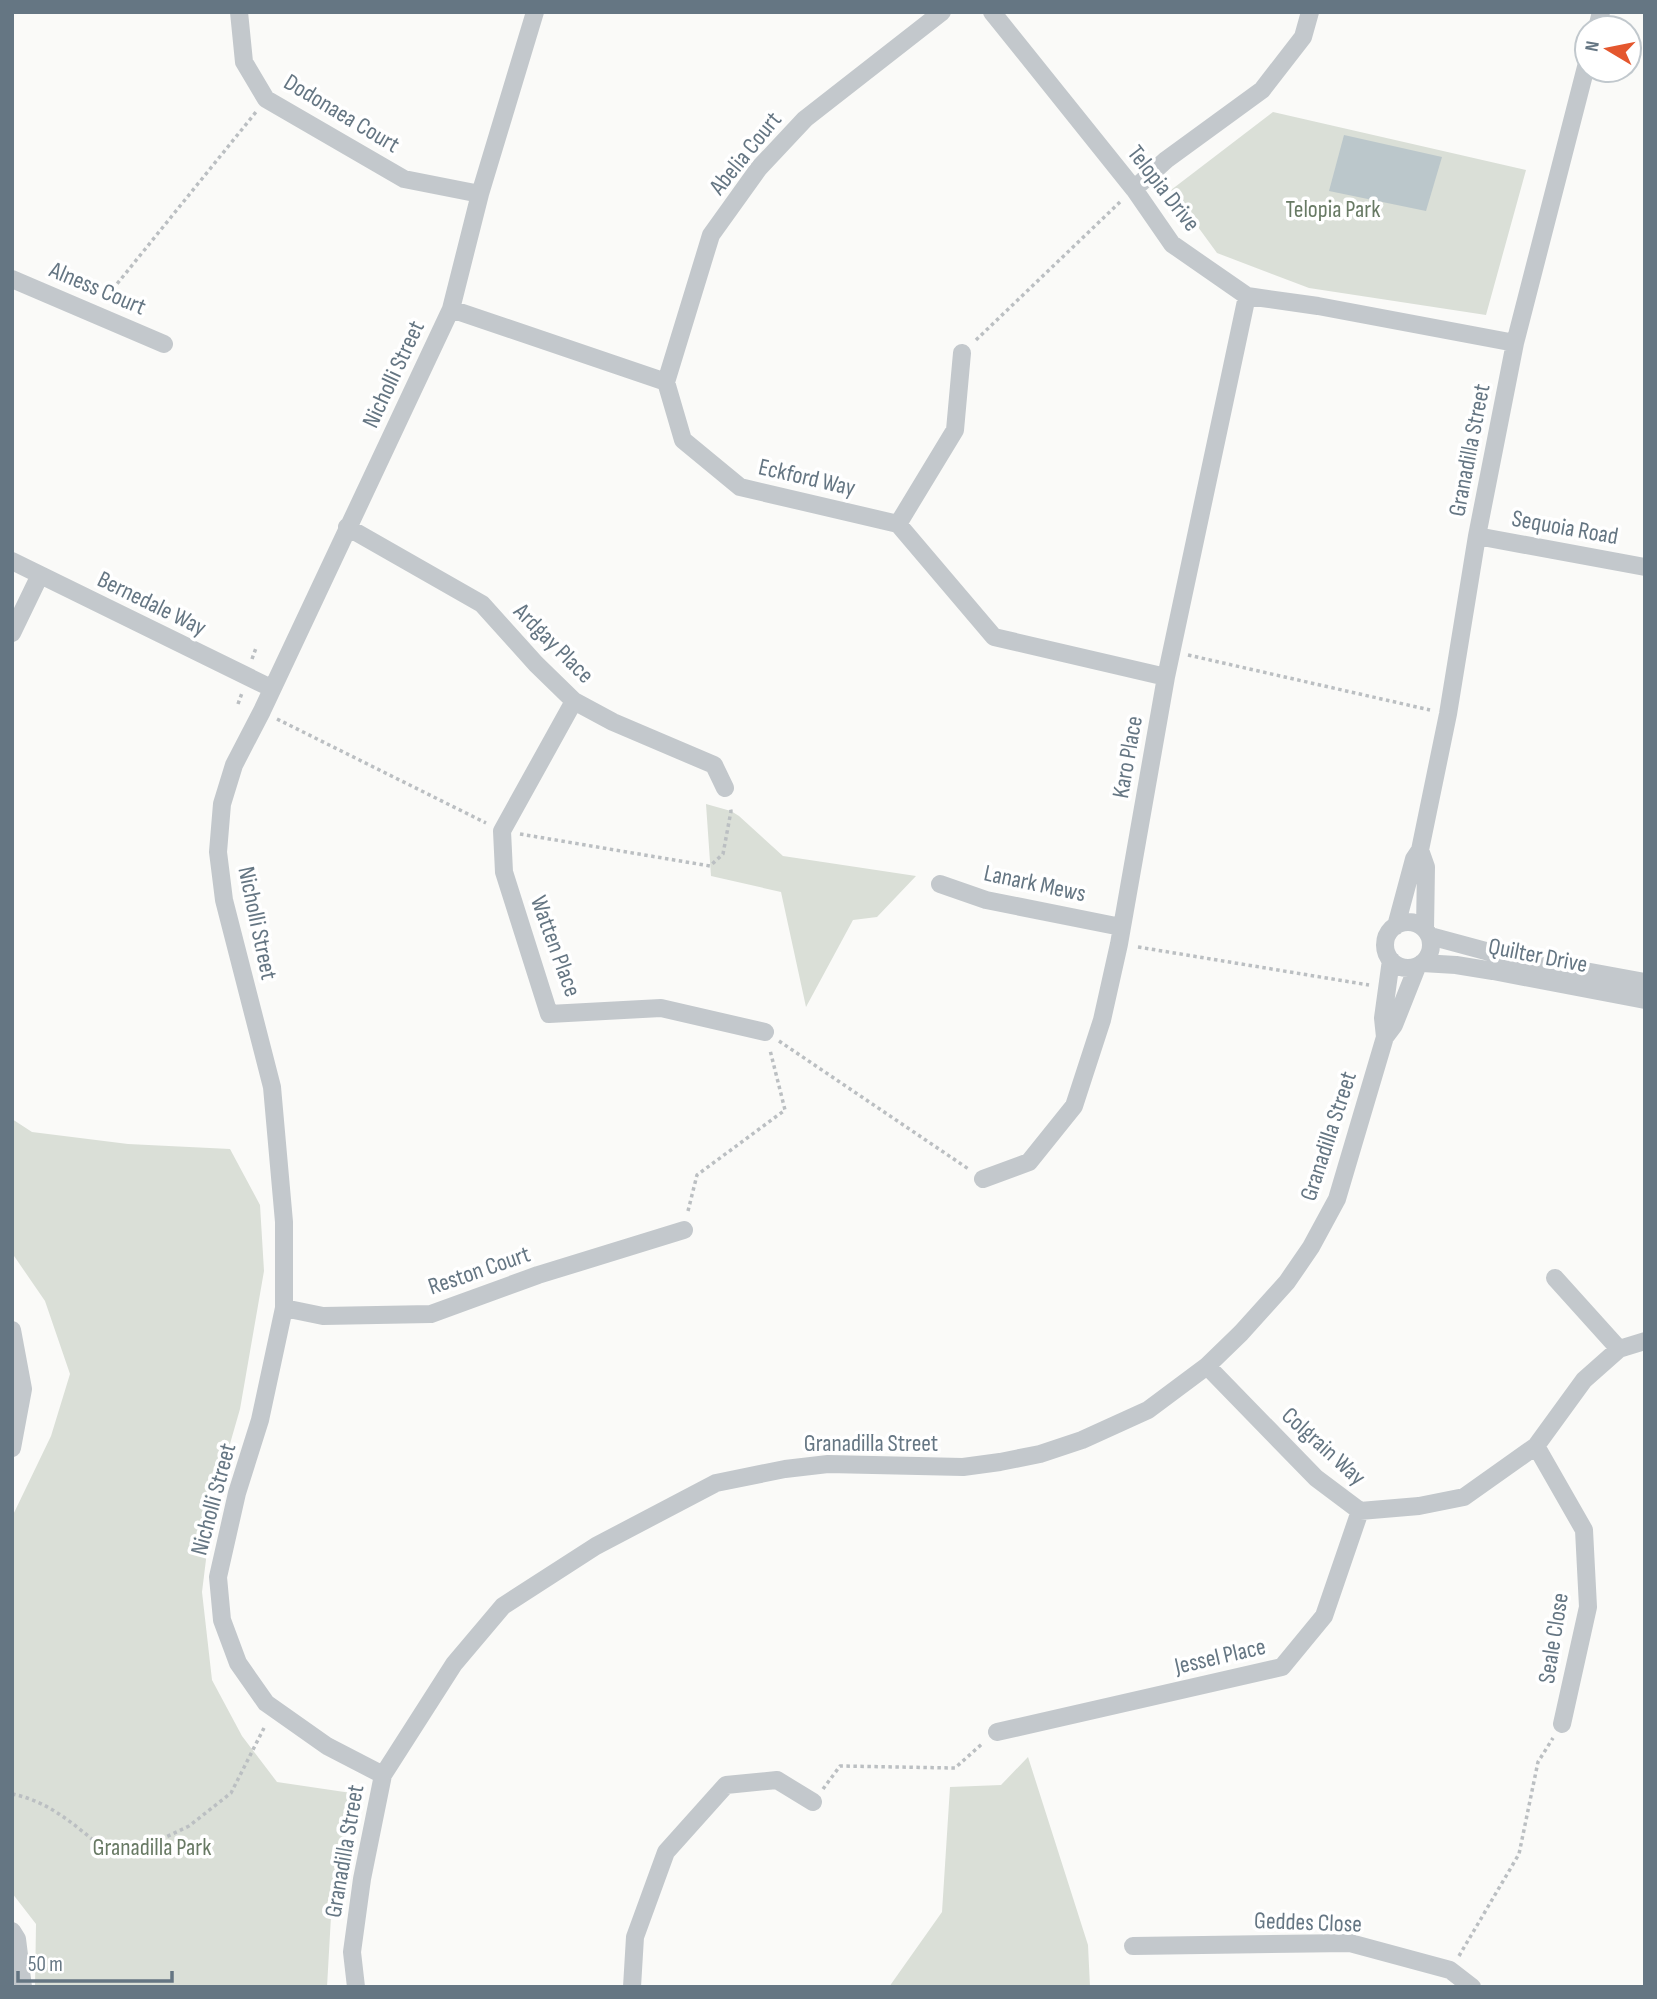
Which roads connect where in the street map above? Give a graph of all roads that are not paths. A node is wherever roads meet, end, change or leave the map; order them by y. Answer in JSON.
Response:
{"nodes":[{"id":1,"x":239,"y":12,"type":"edge"},
{"id":2,"x":535,"y":12,"type":"edge"},
{"id":3,"x":942,"y":12,"type":"edge"},
{"id":4,"x":992,"y":12,"type":"edge"},
{"id":5,"x":1310,"y":12,"type":"edge"},
{"id":6,"x":1582,"y":84,"type":"edge"},
{"id":7,"x":1134,"y":189,"type":"junction"},
{"id":8,"x":480,"y":194,"type":"junction"},
{"id":9,"x":12,"y":279,"type":"edge"},
{"id":10,"x":1247,"y":296,"type":"junction"},
{"id":11,"x":451,"y":309,"type":"junction"},
{"id":12,"x":1515,"y":343,"type":"junction"},
{"id":13,"x":164,"y":344,"type":"dead end"},
{"id":14,"x":962,"y":353,"type":"road end"},
{"id":15,"x":666,"y":382,"type":"junction"},
{"id":16,"x":898,"y":524,"type":"junction"},
{"id":17,"x":347,"y":527,"type":"junction"},
{"id":18,"x":1477,"y":536,"type":"junction"},
{"id":19,"x":12,"y":561,"type":"edge"},
{"id":20,"x":1645,"y":567,"type":"edge"},
{"id":21,"x":40,"y":575,"type":"junction"},
{"id":22,"x":12,"y":633,"type":"edge"},
{"id":23,"x":1166,"y":677,"type":"junction"},
{"id":24,"x":271,"y":688,"type":"junction"},
{"id":25,"x":574,"y":701,"type":"junction"},
{"id":26,"x":725,"y":788,"type":"road end"},
{"id":27,"x":1420,"y":850,"type":"junction"},
{"id":28,"x":940,"y":884,"type":"dead end"},
{"id":29,"x":1396,"y":926,"type":"junction"},
{"id":30,"x":1427,"y":933,"type":"junction"},
{"id":31,"x":1120,"y":935,"type":"junction"},
{"id":32,"x":1391,"y":960,"type":"junction"},
{"id":33,"x":1420,"y":965,"type":"junction"},
{"id":34,"x":1645,"y":982,"type":"edge"},
{"id":35,"x":1645,"y":1000,"type":"edge"},
{"id":36,"x":765,"y":1032,"type":"road end"},
{"id":37,"x":1385,"y":1037,"type":"junction"},
{"id":38,"x":983,"y":1179,"type":"road end"},
{"id":39,"x":684,"y":1230,"type":"road end"},
{"id":40,"x":1555,"y":1278,"type":"dead end"},
{"id":41,"x":284,"y":1308,"type":"junction"},
{"id":42,"x":12,"y":1330,"type":"edge"},
{"id":43,"x":1645,"y":1341,"type":"edge"},
{"id":44,"x":1619,"y":1349,"type":"junction"},
{"id":45,"x":1207,"y":1366,"type":"junction"},
{"id":46,"x":1535,"y":1446,"type":"junction"},
{"id":47,"x":12,"y":1448,"type":"edge"},
{"id":48,"x":1360,"y":1511,"type":"junction"},
{"id":49,"x":1562,"y":1724,"type":"road end"},
{"id":50,"x":997,"y":1732,"type":"road end"},
{"id":51,"x":383,"y":1775,"type":"junction"},
{"id":52,"x":813,"y":1802,"type":"road end"},
{"id":53,"x":12,"y":1931,"type":"edge"},
{"id":54,"x":1133,"y":1946,"type":"dead end"},
{"id":55,"x":23,"y":1987,"type":"edge"},
{"id":56,"x":356,"y":1987,"type":"edge"},
{"id":57,"x":632,"y":1987,"type":"edge"},
{"id":58,"x":1472,"y":1987,"type":"edge"}],
"edges":[{"from":1,"to":8,"type":"street","name":"Dodonaea Court"},
{"from":2,"to":8,"type":"street","name":"Nicholli Street"},
{"from":3,"to":15,"type":"street","name":"Abelia Court"},
{"from":4,"to":7,"type":"street","name":"Telopia Drive"},
{"from":5,"to":7,"type":"street"},
{"from":6,"to":12,"type":"street","name":"Granadilla Street"},
{"from":7,"to":10,"type":"street","name":"Telopia Drive"},
{"from":8,"to":11,"type":"street","name":"Nicholli Street"},
{"from":9,"to":13,"type":"street","name":"Alness Court"},
{"from":10,"to":12,"type":"street","name":"Telopia Drive"},
{"from":10,"to":23,"type":"street","name":"Karo Place"},
{"from":11,"to":15,"type":"street"},
{"from":11,"to":17,"type":"street","name":"Nicholli Street"},
{"from":12,"to":18,"type":"street","name":"Granadilla Street"},
{"from":14,"to":16,"type":"street"},
{"from":15,"to":16,"type":"street","name":"Eckford Way"},
{"from":16,"to":23,"type":"street"},
{"from":17,"to":24,"type":"street","name":"Nicholli Street"},
{"from":17,"to":25,"type":"street","name":"Ardgay Place"},
{"from":18,"to":20,"type":"street","name":"Sequoia Road"},
{"from":18,"to":27,"type":"street","name":"Granadilla Street"},
{"from":19,"to":21,"type":"street","name":"Bernedale Way"},
{"from":21,"to":22,"type":"street"},
{"from":21,"to":24,"type":"street","name":"Bernedale Way"},
{"from":23,"to":31,"type":"street","name":"Karo Place"},
{"from":24,"to":41,"type":"street","name":"Nicholli Street"},
{"from":25,"to":26,"type":"street","name":"Ardgay Place"},
{"from":25,"to":36,"type":"street","name":"Watten Place"},
{"from":27,"to":29,"type":"street","name":"Granadilla Street"},
{"from":27,"to":30,"type":"street","name":"Granadilla Street"},
{"from":28,"to":31,"type":"street","name":"Lanark Mews"},
{"from":29,"to":30,"type":"street"},
{"from":29,"to":32,"type":"street"},
{"from":30,"to":33,"type":"street"},
{"from":30,"to":34,"type":"street","name":"Quilter Drive"},
{"from":31,"to":38,"type":"street","name":"Karo Place"},
{"from":32,"to":33,"type":"street"},
{"from":32,"to":37,"type":"street","name":"Granadilla Street"},
{"from":33,"to":35,"type":"street","name":"Quilter Drive"},
{"from":33,"to":37,"type":"street","name":"Granadilla Street"},
{"from":37,"to":45,"type":"street","name":"Granadilla Street"},
{"from":39,"to":41,"type":"street","name":"Reston Court"},
{"from":40,"to":44,"type":"street"},
{"from":41,"to":51,"type":"street","name":"Nicholli Street"},
{"from":42,"to":47,"type":"street"},
{"from":43,"to":44,"type":"street","name":"Colgrain Way"},
{"from":44,"to":46,"type":"street","name":"Colgrain Way"},
{"from":45,"to":48,"type":"street","name":"Colgrain Way"},
{"from":45,"to":51,"type":"street","name":"Granadilla Street"},
{"from":46,"to":48,"type":"street","name":"Colgrain Way"},
{"from":46,"to":49,"type":"street","name":"Seale Close"},
{"from":48,"to":50,"type":"street","name":"Jessel Place"},
{"from":51,"to":56,"type":"street","name":"Granadilla Street"},
{"from":52,"to":57,"type":"street"},
{"from":53,"to":55,"type":"street"},
{"from":54,"to":58,"type":"street","name":"Geddes Close"}]}
